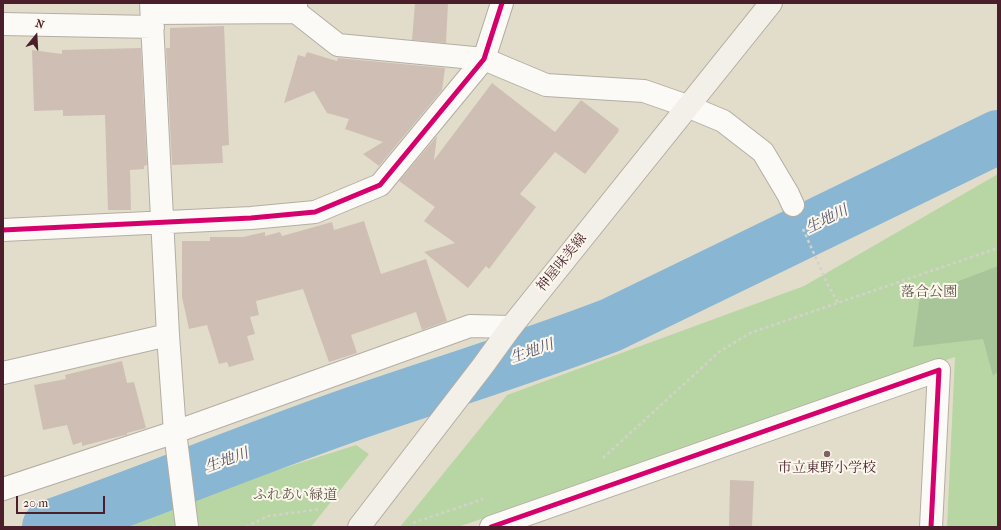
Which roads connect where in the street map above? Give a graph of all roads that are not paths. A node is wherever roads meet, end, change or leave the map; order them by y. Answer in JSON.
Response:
{"nodes":[{"id":1,"x":502,"y":3,"type":"edge"},
{"id":2,"x":770,"y":3,"type":"edge"},
{"id":3,"x":296,"y":7,"type":"edge"},
{"id":4,"x":152,"y":14,"type":"edge"},
{"id":5,"x":3,"y":24,"type":"edge"},
{"id":6,"x":484,"y":59,"type":"junction"},
{"id":7,"x":687,"y":106,"type":"junction"},
{"id":8,"x":793,"y":206,"type":"road end"},
{"id":9,"x":163,"y":223,"type":"junction"},
{"id":10,"x":3,"y":230,"type":"edge"},
{"id":11,"x":511,"y":327,"type":"junction"},
{"id":12,"x":168,"y":335,"type":"junction"},
{"id":13,"x":3,"y":373,"type":"edge"},
{"id":14,"x":175,"y":432,"type":"junction"},
{"id":15,"x":3,"y":490,"type":"edge"},
{"id":16,"x":186,"y":519,"type":"edge"},
{"id":17,"x":528,"y":521,"type":"edge"},
{"id":18,"x":359,"y":527,"type":"edge"},
{"id":19,"x":491,"y":527,"type":"edge"},
{"id":20,"x":931,"y":527,"type":"edge"}],
"edges":[{"from":1,"to":6,"type":"street"},
{"from":2,"to":7,"type":"main road","name":"神屋味美線"},
{"from":3,"to":4,"type":"street"},
{"from":3,"to":6,"type":"street"},
{"from":4,"to":5,"type":"street"},
{"from":4,"to":9,"type":"street"},
{"from":6,"to":7,"type":"street"},
{"from":6,"to":9,"type":"street"},
{"from":7,"to":8,"type":"street"},
{"from":7,"to":11,"type":"main road","name":"神屋味美線"},
{"from":9,"to":10,"type":"street"},
{"from":9,"to":12,"type":"street"},
{"from":11,"to":14,"type":"street"},
{"from":11,"to":18,"type":"main road","name":"神屋味美線"},
{"from":12,"to":13,"type":"street"},
{"from":12,"to":14,"type":"street"},
{"from":14,"to":15,"type":"street"},
{"from":14,"to":16,"type":"street"},
{"from":17,"to":19,"type":"street"},
{"from":17,"to":20,"type":"street"}]}
